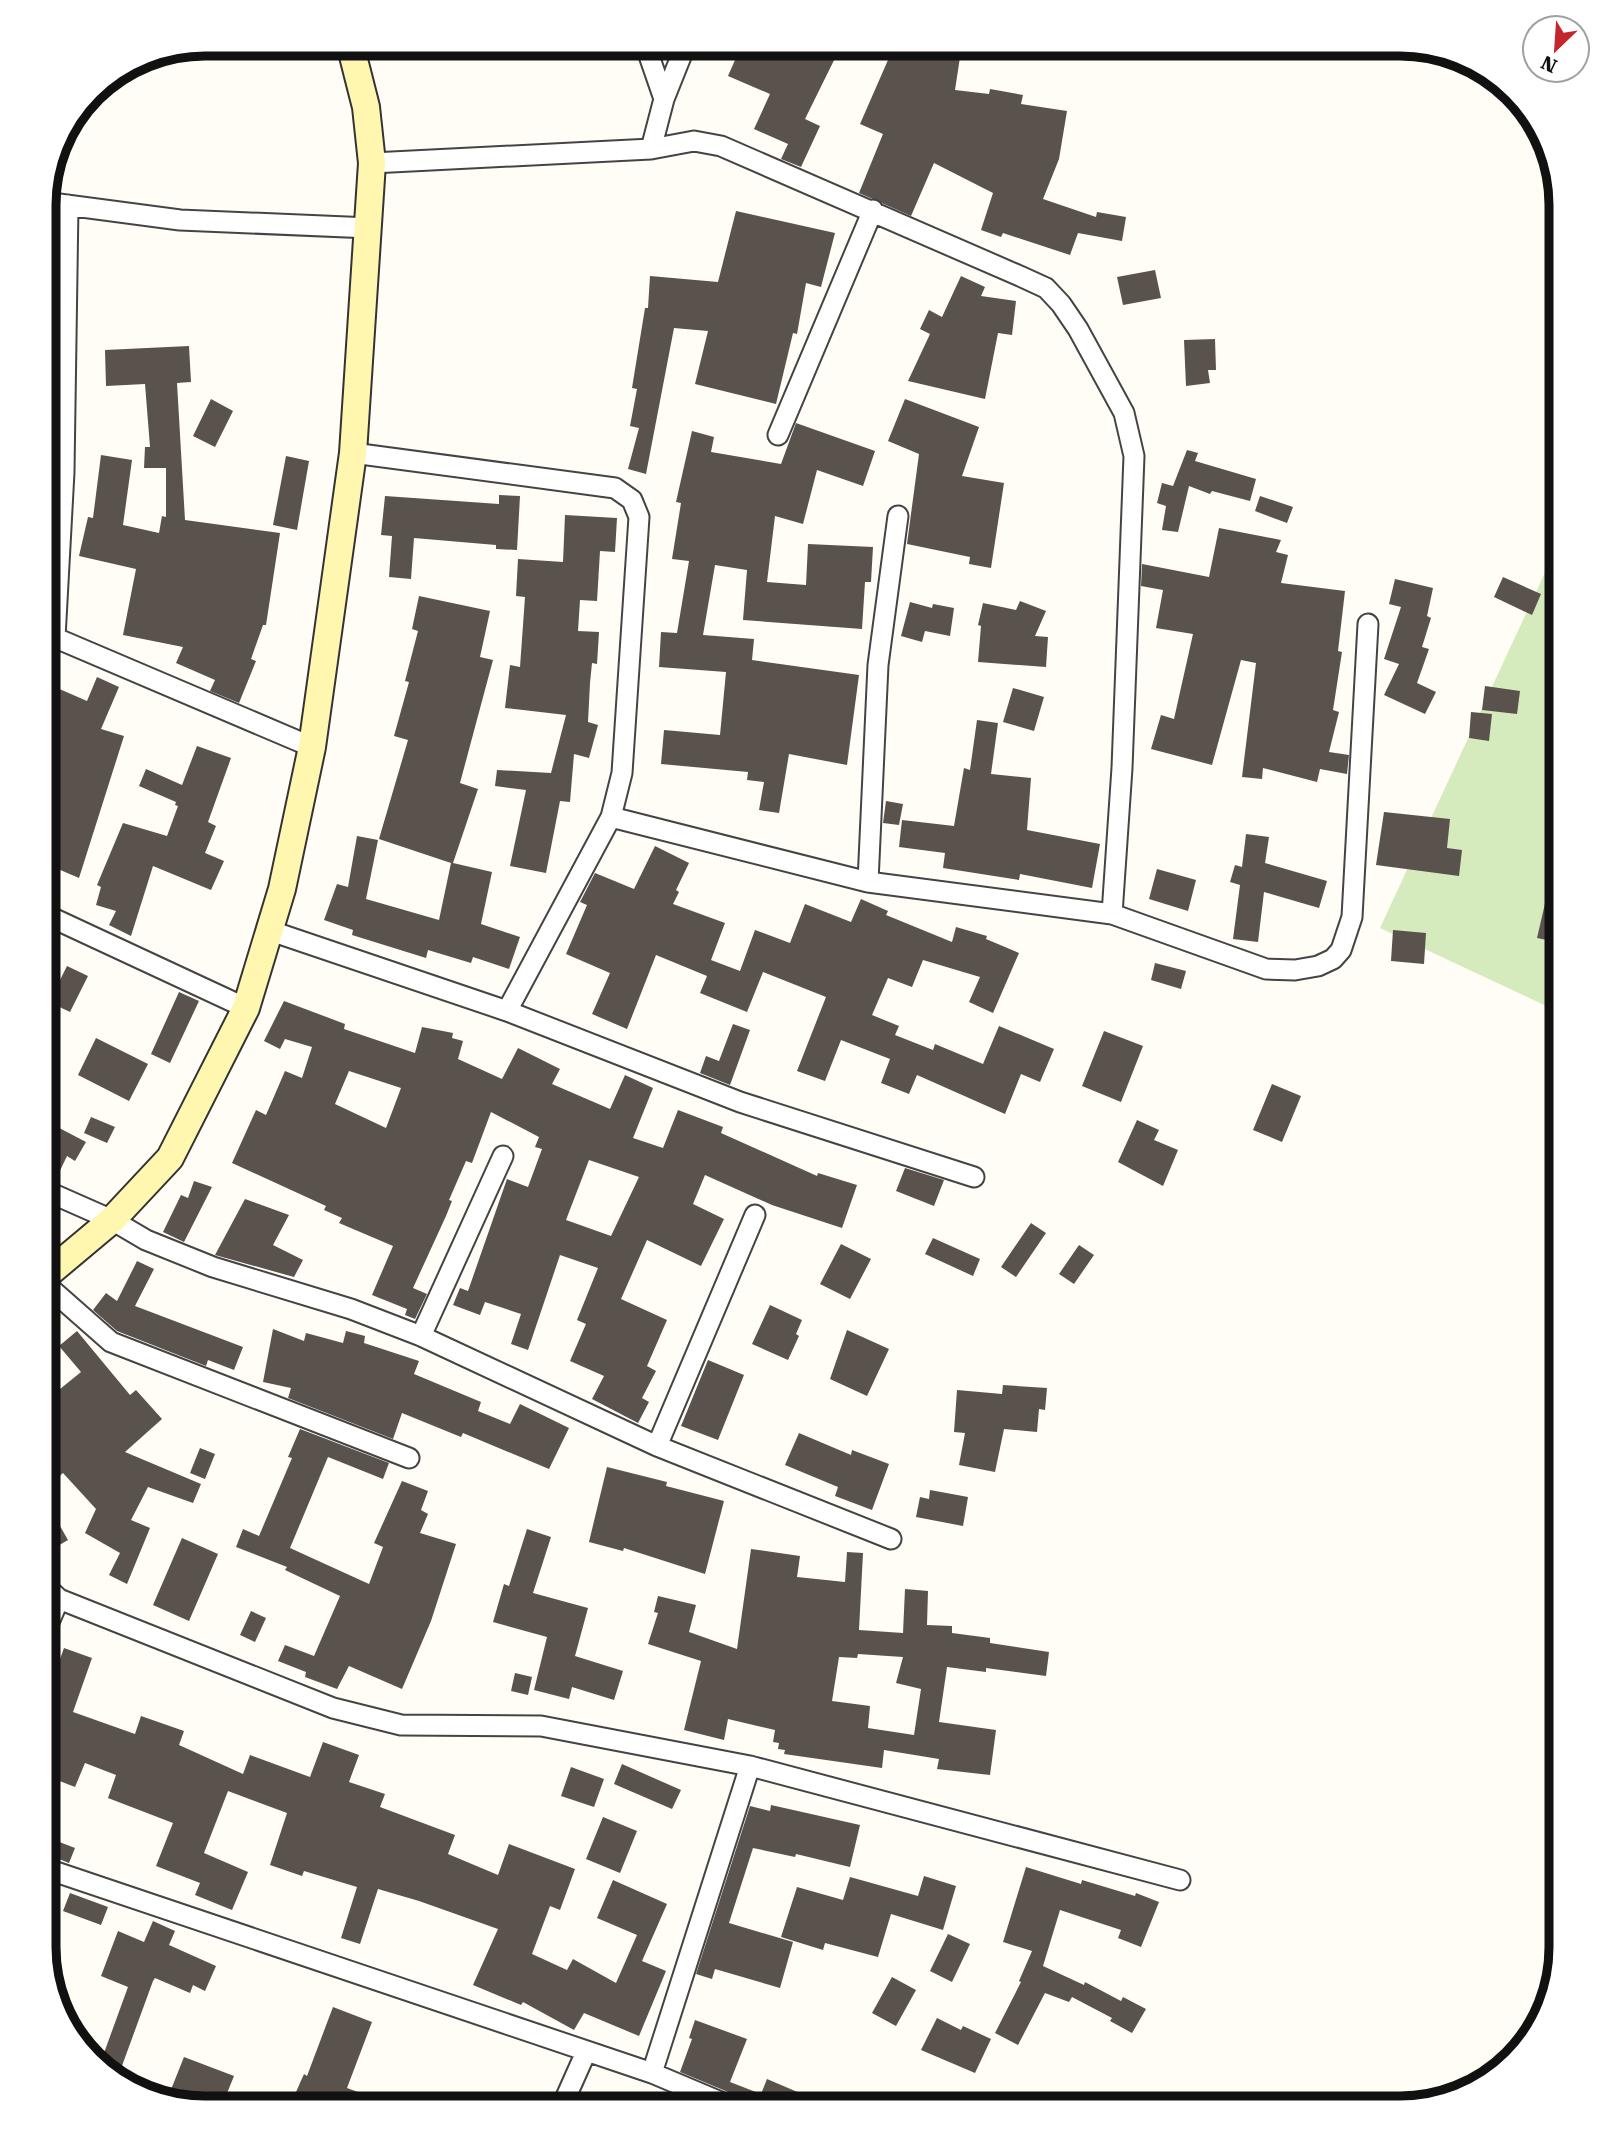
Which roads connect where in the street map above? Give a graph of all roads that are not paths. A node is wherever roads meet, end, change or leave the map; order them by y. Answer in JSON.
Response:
{"nodes":[{"id":1,"x":352,"y":56,"type":"edge"},
{"id":2,"x":649,"y":56,"type":"edge"},
{"id":3,"x":681,"y":56,"type":"edge"},
{"id":4,"x":664,"y":99,"type":"junction"},
{"id":5,"x":651,"y":149,"type":"junction"},
{"id":6,"x":372,"y":163,"type":"junction"},
{"id":7,"x":56,"y":204,"type":"edge"},
{"id":8,"x":68,"y":205,"type":"junction"},
{"id":9,"x":873,"y":210,"type":"junction"},
{"id":10,"x":370,"y":229,"type":"junction"},
{"id":11,"x":778,"y":435,"type":"dead end"},
{"id":12,"x":353,"y":453,"type":"junction"},
{"id":13,"x":898,"y":516,"type":"dead end"},
{"id":14,"x":56,"y":565,"type":"edge"},
{"id":15,"x":1367,"y":624,"type":"dead end"},
{"id":16,"x":56,"y":638,"type":"edge"},
{"id":17,"x":312,"y":747,"type":"junction"},
{"id":18,"x":611,"y":817,"type":"junction"},
{"id":19,"x":868,"y":882,"type":"junction"},
{"id":20,"x":1112,"y":914,"type":"junction"},
{"id":21,"x":56,"y":920,"type":"edge"},
{"id":22,"x":271,"y":931,"type":"junction"},
{"id":23,"x":246,"y":1009,"type":"junction"},
{"id":24,"x":507,"y":1010,"type":"junction"},
{"id":25,"x":503,"y":1156,"type":"dead end"},
{"id":26,"x":974,"y":1177,"type":"dead end"},
{"id":27,"x":56,"y":1195,"type":"edge"},
{"id":28,"x":755,"y":1215,"type":"dead end"},
{"id":29,"x":112,"y":1220,"type":"junction"},
{"id":30,"x":56,"y":1268,"type":"edge"},
{"id":31,"x":56,"y":1294,"type":"edge"},
{"id":32,"x":421,"y":1336,"type":"junction"},
{"id":33,"x":657,"y":1446,"type":"junction"},
{"id":34,"x":409,"y":1458,"type":"dead end"},
{"id":35,"x":891,"y":1539,"type":"dead end"},
{"id":36,"x":56,"y":1596,"type":"edge"},
{"id":37,"x":59,"y":1599,"type":"junction"},
{"id":38,"x":56,"y":1606,"type":"edge"},
{"id":39,"x":750,"y":1766,"type":"junction"},
{"id":40,"x":56,"y":1872,"type":"edge"},
{"id":41,"x":1180,"y":1880,"type":"dead end"},
{"id":42,"x":586,"y":2052,"type":"junction"},
{"id":43,"x":652,"y":2074,"type":"junction"},
{"id":44,"x":566,"y":2096,"type":"edge"},
{"id":45,"x":705,"y":2096,"type":"edge"}],
"edges":[{"from":1,"to":6,"type":"street"},
{"from":2,"to":4,"type":"street"},
{"from":3,"to":4,"type":"street"},
{"from":4,"to":5,"type":"street"},
{"from":5,"to":6,"type":"street"},
{"from":5,"to":9,"type":"street"},
{"from":6,"to":10,"type":"street"},
{"from":7,"to":8,"type":"street"},
{"from":8,"to":10,"type":"street"},
{"from":8,"to":14,"type":"street"},
{"from":9,"to":11,"type":"street"},
{"from":9,"to":20,"type":"street"},
{"from":10,"to":12,"type":"street"},
{"from":12,"to":17,"type":"street"},
{"from":12,"to":18,"type":"street"},
{"from":13,"to":19,"type":"street"},
{"from":15,"to":20,"type":"street"},
{"from":16,"to":17,"type":"street"},
{"from":17,"to":22,"type":"street"},
{"from":18,"to":19,"type":"street"},
{"from":18,"to":24,"type":"street"},
{"from":19,"to":20,"type":"street"},
{"from":21,"to":23,"type":"street"},
{"from":22,"to":23,"type":"street"},
{"from":22,"to":24,"type":"street"},
{"from":23,"to":29,"type":"street"},
{"from":24,"to":26,"type":"street"},
{"from":25,"to":32,"type":"street"},
{"from":27,"to":29,"type":"street"},
{"from":28,"to":33,"type":"street"},
{"from":29,"to":30,"type":"street"},
{"from":29,"to":32,"type":"street"},
{"from":31,"to":34,"type":"street"},
{"from":32,"to":33,"type":"street"},
{"from":33,"to":35,"type":"street"},
{"from":36,"to":37,"type":"street"},
{"from":37,"to":38,"type":"street"},
{"from":37,"to":39,"type":"street"},
{"from":39,"to":41,"type":"street"},
{"from":39,"to":43,"type":"street"},
{"from":40,"to":42,"type":"street"},
{"from":42,"to":43,"type":"street"},
{"from":42,"to":44,"type":"street"},
{"from":43,"to":45,"type":"street"}]}
